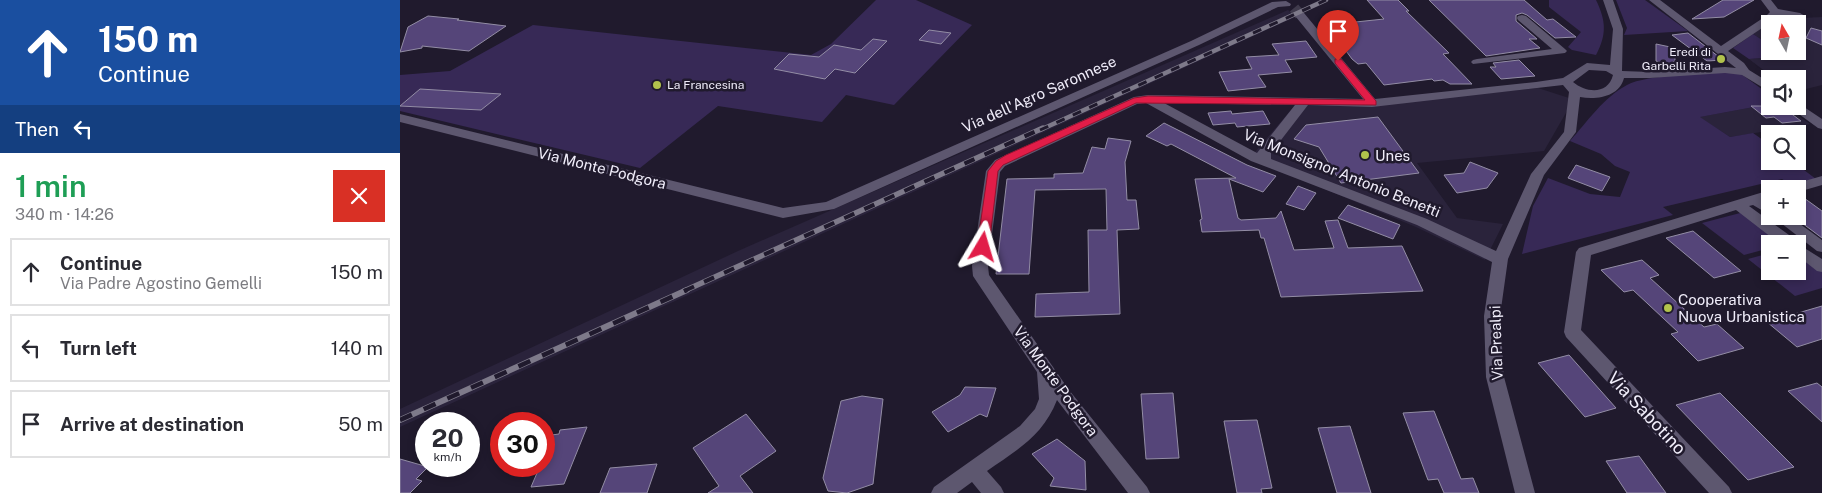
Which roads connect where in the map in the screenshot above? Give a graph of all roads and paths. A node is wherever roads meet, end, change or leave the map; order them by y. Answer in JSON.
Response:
{"nodes":[{"id":1,"x":1608,"y":0,"type":"edge"},
{"id":2,"x":1654,"y":0,"type":"edge"},
{"id":3,"x":1766,"y":0,"type":"edge"},
{"id":4,"x":1290,"y":7,"type":"edge"},
{"id":5,"x":1775,"y":12,"type":"junction"},
{"id":6,"x":1794,"y":15,"type":"edge"},
{"id":7,"x":1522,"y":18,"type":"dead end"},
{"id":8,"x":1618,"y":49,"type":"junction"},
{"id":9,"x":1721,"y":51,"type":"junction"},
{"id":10,"x":1477,"y":62,"type":"dead end"},
{"id":11,"x":1587,"y":66,"type":"junction"},
{"id":12,"x":1745,"y":72,"type":"junction"},
{"id":13,"x":1616,"y":76,"type":"junction"},
{"id":14,"x":1761,"y":82,"type":"edge"},
{"id":15,"x":1571,"y":87,"type":"junction"},
{"id":16,"x":1599,"y":94,"type":"junction"},
{"id":17,"x":1148,"y":99,"type":"junction"},
{"id":18,"x":1304,"y":102,"type":"junction"},
{"id":19,"x":1372,"y":103,"type":"junction"},
{"id":20,"x":1806,"y":114,"type":"edge"},
{"id":21,"x":400,"y":118,"type":"edge"},
{"id":22,"x":1572,"y":119,"type":"junction"},
{"id":23,"x":1822,"y":126,"type":"edge"},
{"id":24,"x":1264,"y":160,"type":"junction"},
{"id":25,"x":1822,"y":180,"type":"edge"},
{"id":26,"x":1806,"y":185,"type":"edge"},
{"id":27,"x":1761,"y":198,"type":"edge"},
{"id":28,"x":1756,"y":200,"type":"junction"},
{"id":29,"x":1761,"y":204,"type":"edge"},
{"id":30,"x":1738,"y":205,"type":"junction"},
{"id":31,"x":804,"y":210,"type":"joint"},
{"id":32,"x":1791,"y":225,"type":"edge"},
{"id":33,"x":1779,"y":235,"type":"edge"},
{"id":34,"x":1822,"y":247,"type":"edge"},
{"id":35,"x":1806,"y":255,"type":"edge"},
{"id":36,"x":1500,"y":259,"type":"junction"},
{"id":37,"x":1822,"y":267,"type":"edge"},
{"id":38,"x":1045,"y":368,"type":"junction"},
{"id":39,"x":973,"y":469,"type":"junction"},
{"id":40,"x":941,"y":493,"type":"edge"},
{"id":41,"x":994,"y":493,"type":"edge"},
{"id":42,"x":1140,"y":493,"type":"edge"},
{"id":43,"x":1525,"y":493,"type":"edge"},
{"id":44,"x":1722,"y":493,"type":"edge"}],
"edges":[{"from":1,"to":8,"type":"street"},
{"from":2,"to":9,"type":"street"},
{"from":3,"to":5,"type":"street"},
{"from":4,"to":19,"type":"street"},
{"from":4,"to":31,"type":"street","name":"Via dell'Agro Saronnese"},
{"from":5,"to":6,"type":"street"},
{"from":5,"to":9,"type":"street"},
{"from":7,"to":10,"type":"street"},
{"from":8,"to":11,"type":"street"},
{"from":8,"to":13,"type":"street"},
{"from":9,"to":12,"type":"street"},
{"from":11,"to":13,"type":"street"},
{"from":11,"to":15,"type":"street"},
{"from":12,"to":13,"type":"street"},
{"from":12,"to":14,"type":"street"},
{"from":13,"to":16,"type":"street","name":"Via Prealpi"},
{"from":15,"to":16,"type":"street"},
{"from":15,"to":19,"type":"street"},
{"from":15,"to":22,"type":"street","name":"Via Prealpi"},
{"from":16,"to":22,"type":"street","name":"Via Prealpi"},
{"from":17,"to":18,"type":"street"},
{"from":17,"to":24,"type":"street","name":"Via Monsignor Antonio Benetti"},
{"from":17,"to":38,"type":"street","name":"Via Monte Podgora"},
{"from":18,"to":19,"type":"street"},
{"from":18,"to":24,"type":"street"},
{"from":20,"to":23,"type":"street"},
{"from":21,"to":31,"type":"street","name":"Via Monte Podgora"},
{"from":22,"to":36,"type":"street","name":"Via Prealpi"},
{"from":24,"to":36,"type":"street","name":"Via Monsignor Antonio Benetti"},
{"from":25,"to":26,"type":"street"},
{"from":27,"to":28,"type":"street"},
{"from":28,"to":29,"type":"street"},
{"from":28,"to":30,"type":"street"},
{"from":30,"to":33,"type":"street"},
{"from":30,"to":44,"type":"street","name":"Via Sabotino"},
{"from":32,"to":34,"type":"street"},
{"from":35,"to":37,"type":"street"},
{"from":36,"to":43,"type":"street","name":"Via Prealpi"},
{"from":38,"to":39,"type":"street"},
{"from":38,"to":42,"type":"street","name":"Via Monte Podgora"},
{"from":39,"to":40,"type":"street"},
{"from":39,"to":41,"type":"street"}]}
